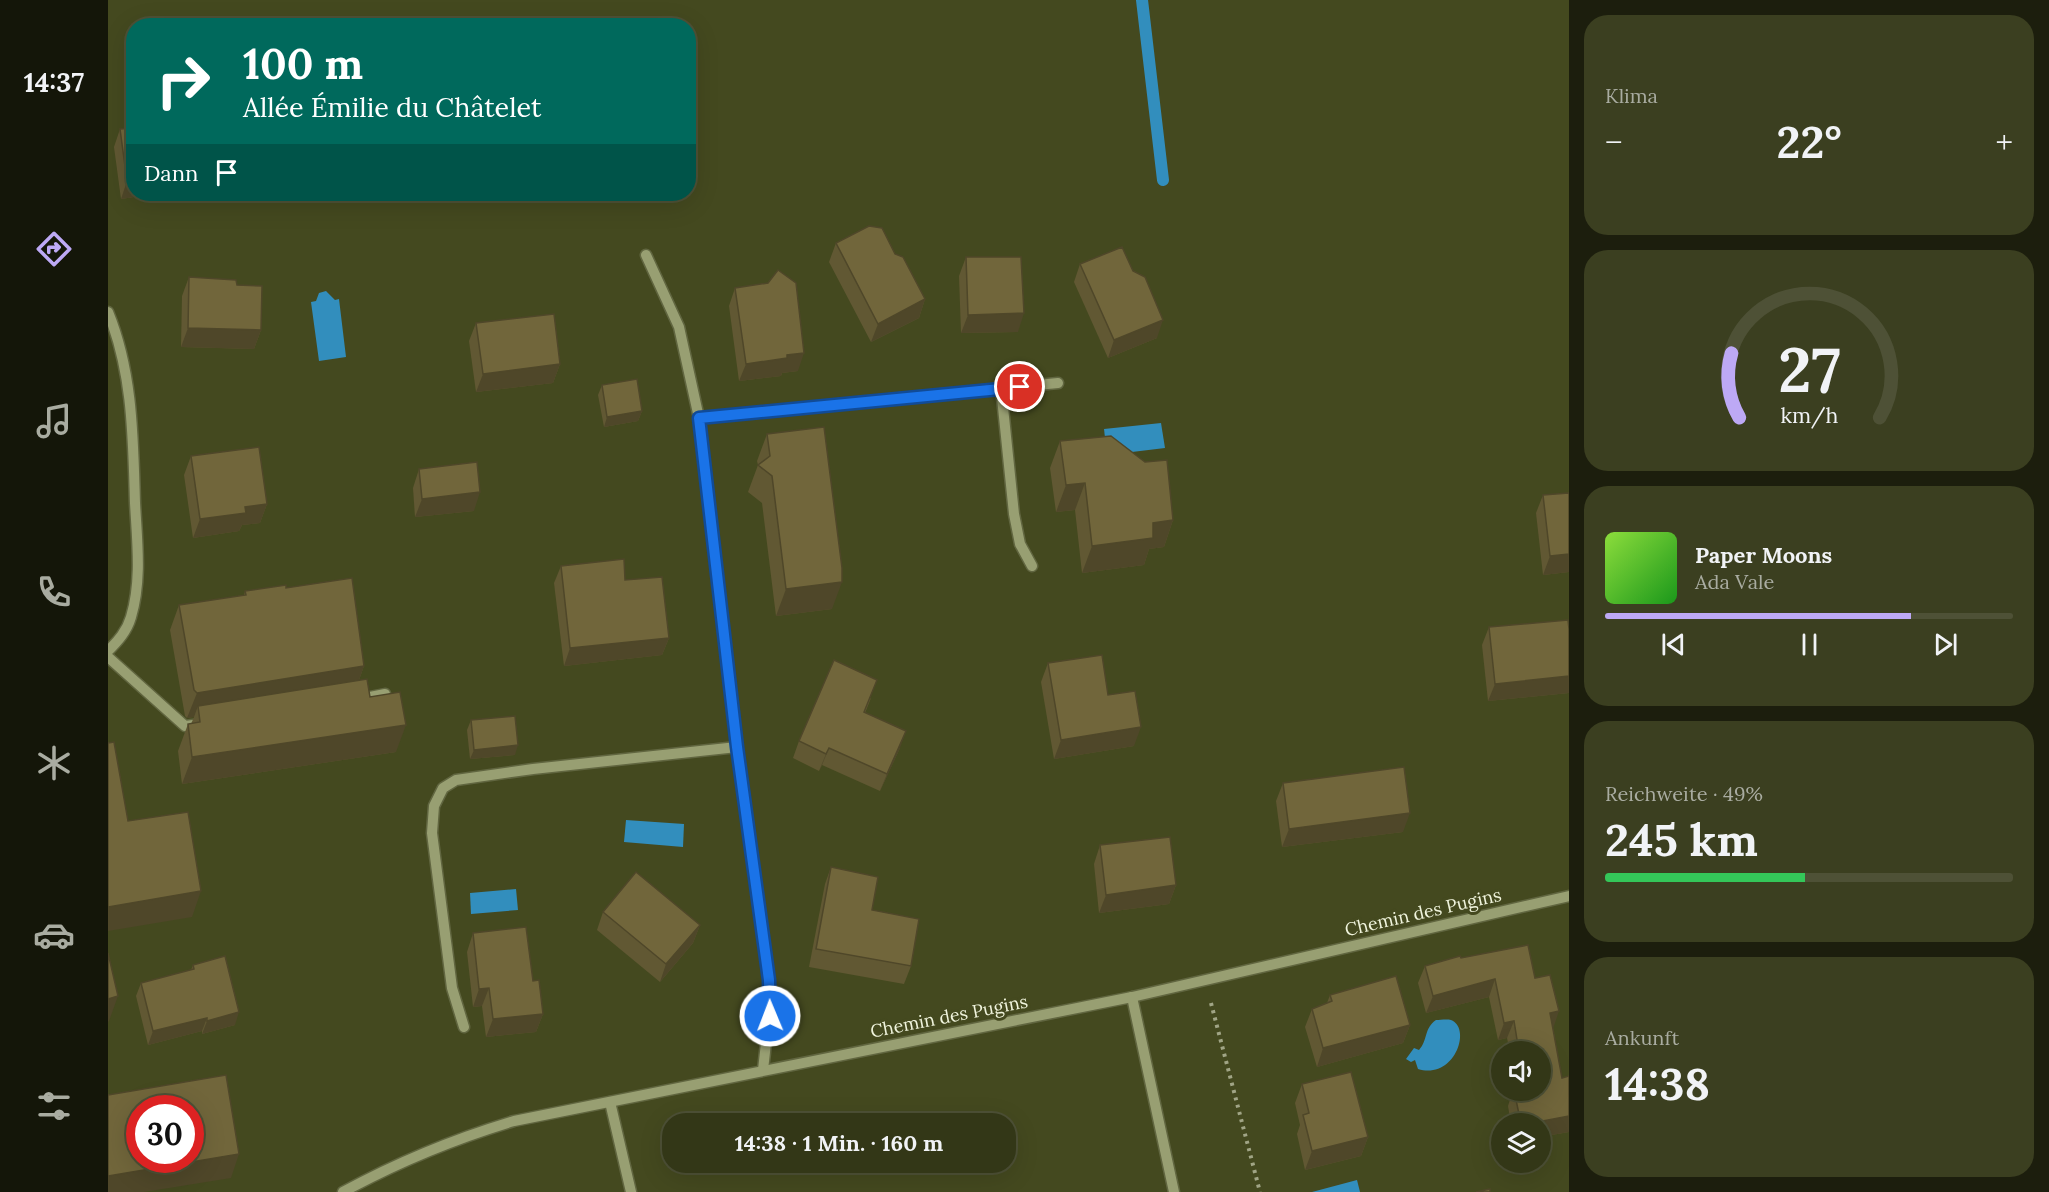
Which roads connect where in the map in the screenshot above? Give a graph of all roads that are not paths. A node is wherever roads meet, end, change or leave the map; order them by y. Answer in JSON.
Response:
{"nodes":[{"id":1,"x":646,"y":255,"type":"dead end"},
{"id":2,"x":108,"y":312,"type":"edge"},
{"id":3,"x":1059,"y":383,"type":"dead end"},
{"id":4,"x":1001,"y":388,"type":"junction"},
{"id":5,"x":699,"y":418,"type":"junction"},
{"id":6,"x":1032,"y":566,"type":"dead end"},
{"id":7,"x":108,"y":651,"type":"edge"},
{"id":8,"x":108,"y":657,"type":"edge"},
{"id":9,"x":385,"y":694,"type":"edge"},
{"id":10,"x":350,"y":700,"type":"edge"},
{"id":11,"x":209,"y":722,"type":"edge"},
{"id":12,"x":737,"y":747,"type":"junction"},
{"id":13,"x":1569,"y":896,"type":"edge"},
{"id":14,"x":1132,"y":997,"type":"junction"},
{"id":15,"x":464,"y":1027,"type":"dead end"},
{"id":16,"x":763,"y":1070,"type":"junction"},
{"id":17,"x":610,"y":1102,"type":"junction"},
{"id":18,"x":343,"y":1192,"type":"edge"},
{"id":19,"x":631,"y":1192,"type":"edge"},
{"id":20,"x":1174,"y":1192,"type":"edge"}],
"edges":[{"from":1,"to":5,"type":"street"},
{"from":2,"to":7,"type":"street"},
{"from":3,"to":4,"type":"street"},
{"from":4,"to":5,"type":"street"},
{"from":4,"to":6,"type":"street"},
{"from":5,"to":12,"type":"street"},
{"from":8,"to":11,"type":"street"},
{"from":9,"to":10,"type":"street"},
{"from":12,"to":15,"type":"street"},
{"from":12,"to":16,"type":"street"},
{"from":13,"to":14,"type":"street","name":"Chemin des Pugins"},
{"from":14,"to":16,"type":"street","name":"Chemin des Pugins"},
{"from":14,"to":20,"type":"street"},
{"from":16,"to":17,"type":"street","name":"Chemin des Pugins"},
{"from":17,"to":18,"type":"street","name":"Chemin des Pugins"},
{"from":17,"to":19,"type":"street"}]}
